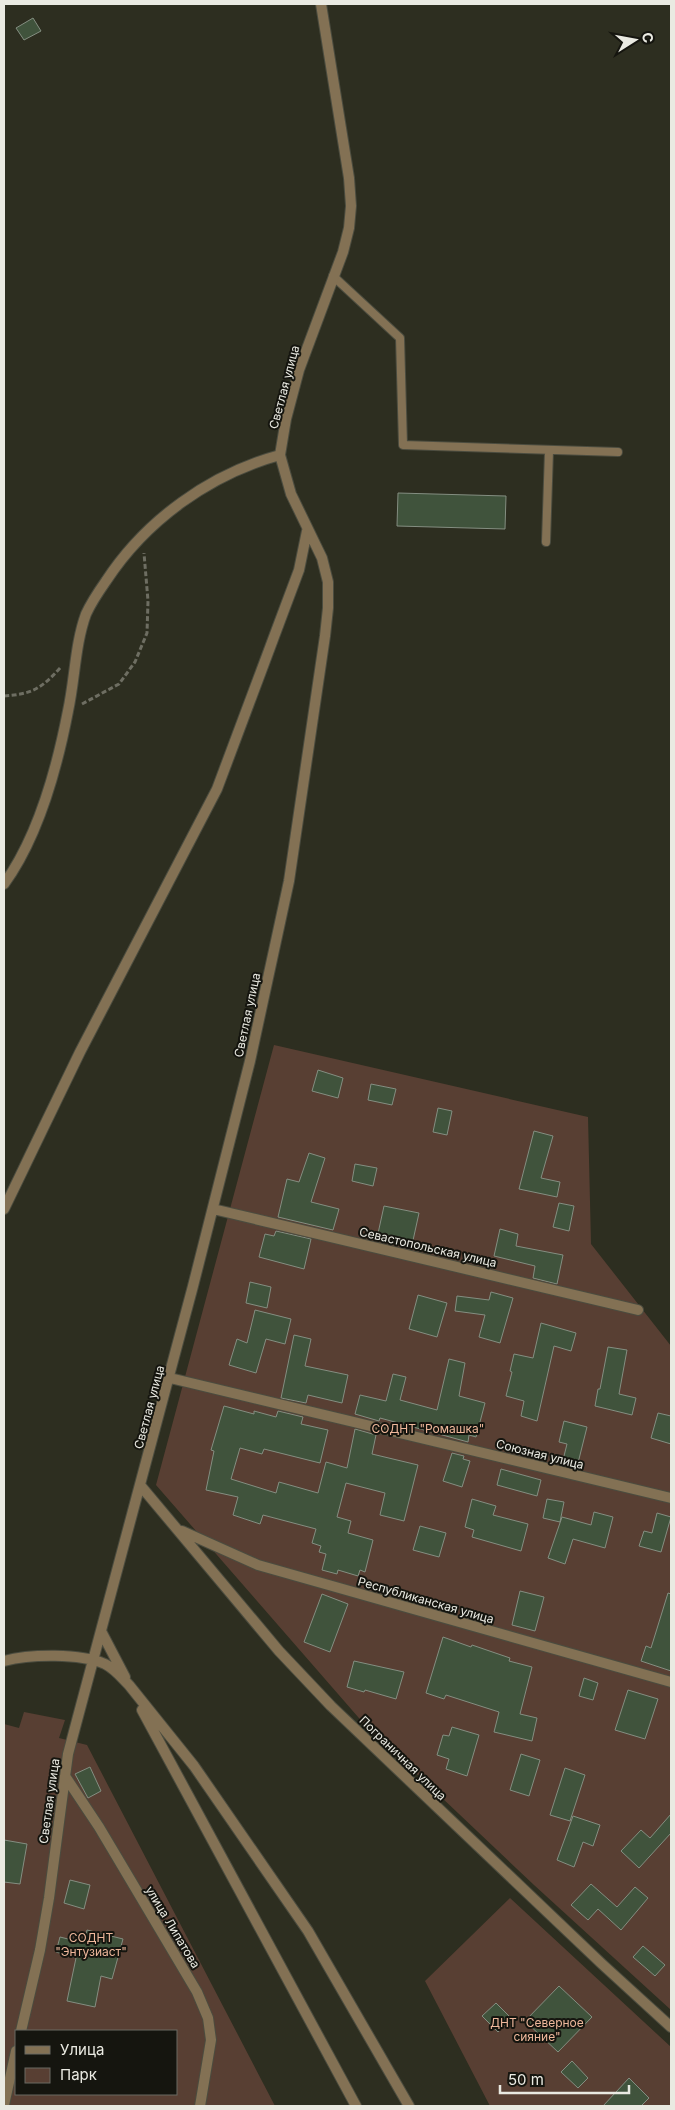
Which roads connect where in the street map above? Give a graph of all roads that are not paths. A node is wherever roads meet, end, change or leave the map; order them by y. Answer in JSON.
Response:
{"nodes":[{"id":1,"x":321,"y":4,"type":"edge"},
{"id":2,"x":334,"y":276,"type":"junction"},
{"id":3,"x":549,"y":451,"type":"junction"},
{"id":4,"x":618,"y":452,"type":"dead end"},
{"id":5,"x":280,"y":455,"type":"junction"},
{"id":6,"x":307,"y":531,"type":"junction"},
{"id":7,"x":546,"y":542,"type":"dead end"},
{"id":8,"x":4,"y":884,"type":"edge"},
{"id":9,"x":4,"y":1209,"type":"edge"},
{"id":10,"x":212,"y":1209,"type":"junction"},
{"id":11,"x":638,"y":1310,"type":"dead end"},
{"id":12,"x":170,"y":1378,"type":"junction"},
{"id":13,"x":140,"y":1485,"type":"junction"},
{"id":14,"x":671,"y":1498,"type":"edge"},
{"id":15,"x":179,"y":1529,"type":"junction"},
{"id":16,"x":101,"y":1631,"type":"junction"},
{"id":17,"x":4,"y":1661,"type":"edge"},
{"id":18,"x":93,"y":1661,"type":"junction"},
{"id":19,"x":671,"y":1682,"type":"edge"},
{"id":20,"x":129,"y":1685,"type":"junction"},
{"id":21,"x":65,"y":1776,"type":"junction"},
{"id":22,"x":671,"y":2027,"type":"edge"},
{"id":23,"x":21,"y":2030,"type":"edge"},
{"id":24,"x":15,"y":2056,"type":"edge"},
{"id":25,"x":4,"y":2105,"type":"edge"},
{"id":26,"x":200,"y":2106,"type":"edge"},
{"id":27,"x":356,"y":2106,"type":"edge"},
{"id":28,"x":408,"y":2106,"type":"edge"}],
"edges":[{"from":1,"to":2,"type":"street","name":"Светлая улица"},
{"from":2,"to":3,"type":"lane"},
{"from":2,"to":5,"type":"street","name":"Светлая улица"},
{"from":3,"to":4,"type":"lane"},
{"from":3,"to":7,"type":"lane"},
{"from":5,"to":6,"type":"street","name":"Светлая улица"},
{"from":5,"to":8,"type":"street"},
{"from":6,"to":9,"type":"street"},
{"from":6,"to":10,"type":"street","name":"Светлая улица"},
{"from":10,"to":11,"type":"street","name":"Севастопольская улица"},
{"from":10,"to":12,"type":"street","name":"Светлая улица"},
{"from":12,"to":13,"type":"street","name":"Светлая улица"},
{"from":12,"to":14,"type":"street","name":"Союзная улица"},
{"from":13,"to":15,"type":"street","name":"Пограничная улица"},
{"from":13,"to":16,"type":"street","name":"Светлая улица"},
{"from":15,"to":19,"type":"street","name":"Республиканская улица"},
{"from":15,"to":22,"type":"street","name":"Пограничная улица"},
{"from":16,"to":18,"type":"street","name":"Светлая улица"},
{"from":16,"to":20,"type":"street"},
{"from":17,"to":18,"type":"street"},
{"from":18,"to":20,"type":"street"},
{"from":18,"to":21,"type":"street","name":"Светлая улица"},
{"from":20,"to":27,"type":"street"},
{"from":20,"to":28,"type":"street"},
{"from":21,"to":23,"type":"street","name":"Светлая улица"},
{"from":21,"to":26,"type":"street","name":"улица Липатова"},
{"from":24,"to":25,"type":"street"}]}
